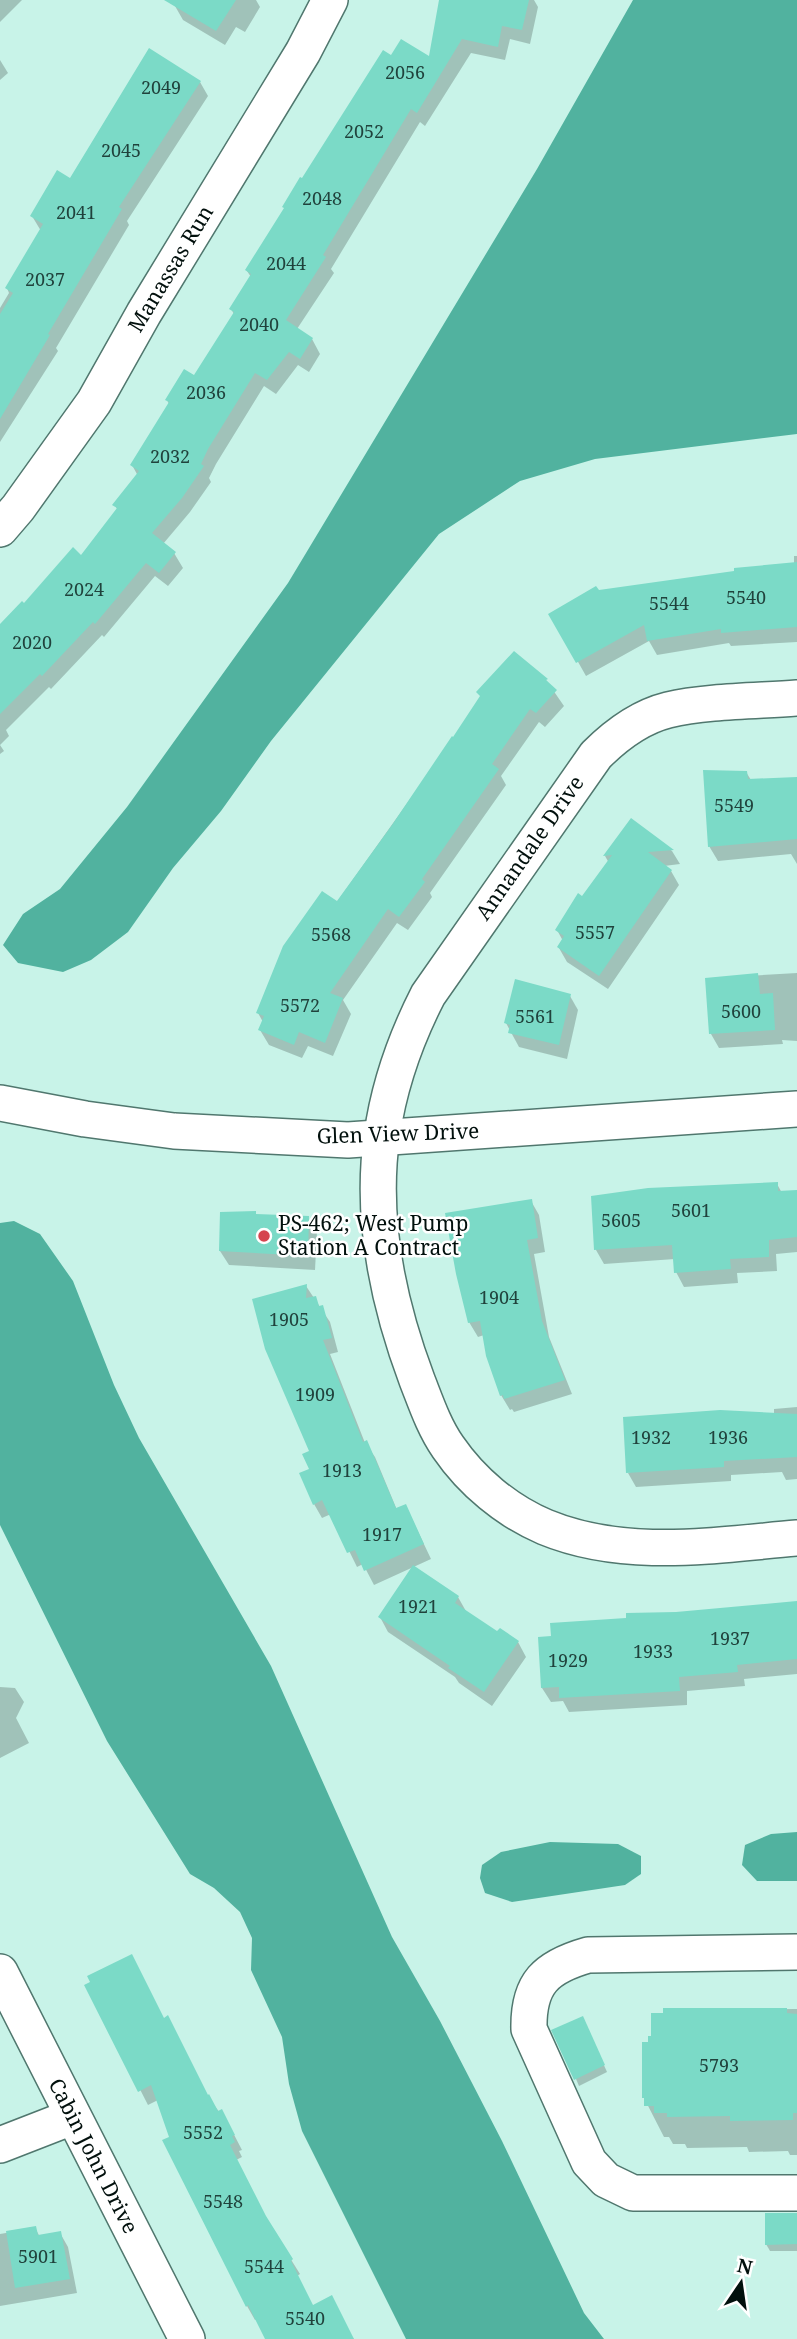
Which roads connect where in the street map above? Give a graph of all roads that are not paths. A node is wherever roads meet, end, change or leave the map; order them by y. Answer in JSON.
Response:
{"nodes":[{"id":1,"x":330,"y":0,"type":"edge"},
{"id":2,"x":0,"y":529,"type":"edge"},
{"id":3,"x":797,"y":698,"type":"edge"},
{"id":4,"x":0,"y":1103,"type":"edge"},
{"id":5,"x":797,"y":1110,"type":"edge"},
{"id":6,"x":381,"y":1138,"type":"junction"},
{"id":7,"x":797,"y":1538,"type":"edge"},
{"id":8,"x":797,"y":1952,"type":"edge"},
{"id":9,"x":0,"y":1972,"type":"edge"},
{"id":10,"x":72,"y":2117,"type":"junction"},
{"id":11,"x":0,"y":2145,"type":"edge"},
{"id":12,"x":797,"y":2193,"type":"edge"},
{"id":13,"x":187,"y":2339,"type":"edge"}],
"edges":[{"from":1,"to":2,"type":"street","name":"Manassas Run"},
{"from":3,"to":6,"type":"street","name":"Annandale Drive"},
{"from":4,"to":6,"type":"street","name":"Glen View Drive"},
{"from":5,"to":6,"type":"street","name":"Glen View Drive"},
{"from":6,"to":7,"type":"street","name":"Annandale Drive"},
{"from":8,"to":12,"type":"street"},
{"from":9,"to":10,"type":"street","name":"Cabin John Drive"},
{"from":10,"to":11,"type":"street"},
{"from":10,"to":13,"type":"street","name":"Cabin John Drive"}]}
